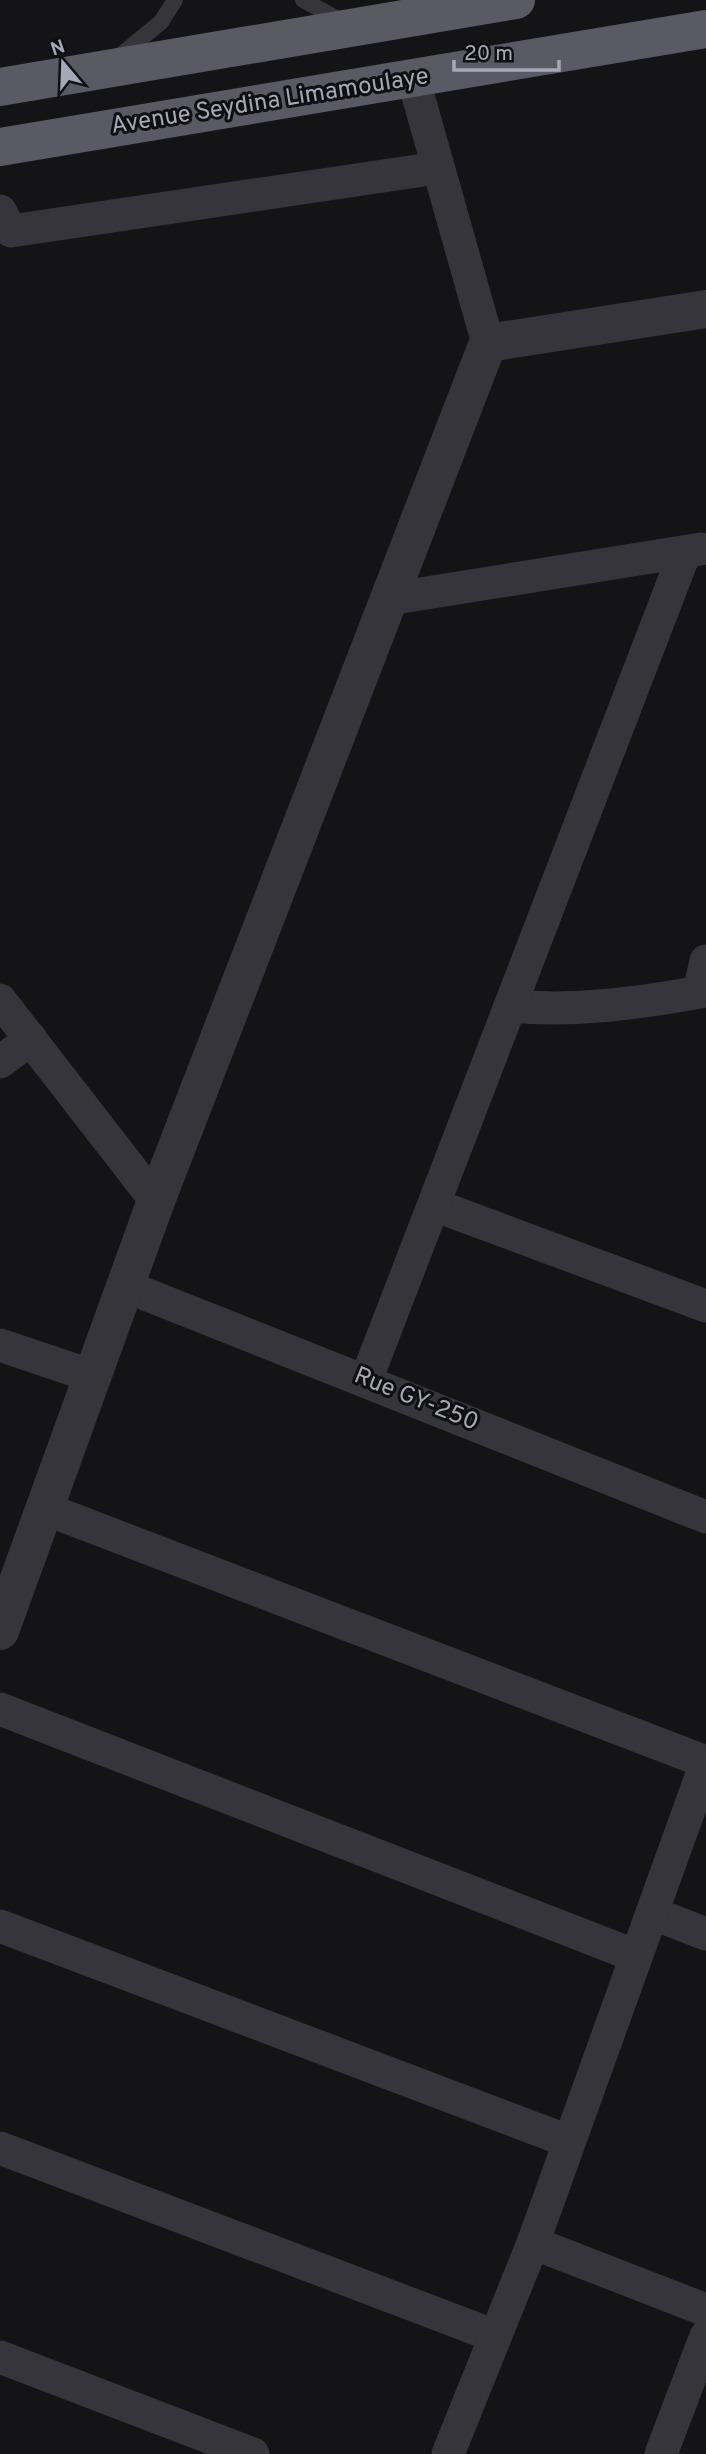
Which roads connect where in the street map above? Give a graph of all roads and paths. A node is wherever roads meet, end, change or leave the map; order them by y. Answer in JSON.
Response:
{"nodes":[{"id":1,"x":175,"y":0,"type":"edge"},
{"id":2,"x":303,"y":0,"type":"edge"},
{"id":3,"x":516,"y":0,"type":"edge"},
{"id":4,"x":353,"y":27,"type":"junction"},
{"id":5,"x":706,"y":29,"type":"edge"},
{"id":6,"x":95,"y":71,"type":"junction"},
{"id":7,"x":414,"y":78,"type":"junction"},
{"id":8,"x":0,"y":87,"type":"edge"},
{"id":9,"x":0,"y":147,"type":"edge"},
{"id":10,"x":437,"y":168,"type":"junction"},
{"id":11,"x":0,"y":211,"type":"edge"},
{"id":12,"x":706,"y":309,"type":"edge"},
{"id":13,"x":488,"y":343,"type":"junction"},
{"id":14,"x":695,"y":550,"type":"edge"},
{"id":15,"x":389,"y":599,"type":"junction"},
{"id":16,"x":704,"y":981,"type":"edge"},
{"id":17,"x":0,"y":1000,"type":"edge"},
{"id":18,"x":510,"y":1006,"type":"junction"},
{"id":19,"x":30,"y":1039,"type":"junction"},
{"id":20,"x":0,"y":1062,"type":"edge"},
{"id":21,"x":156,"y":1202,"type":"junction"},
{"id":22,"x":434,"y":1205,"type":"junction"},
{"id":23,"x":125,"y":1286,"type":"junction"},
{"id":24,"x":706,"y":1306,"type":"edge"},
{"id":25,"x":0,"y":1345,"type":"edge"},
{"id":26,"x":92,"y":1376,"type":"junction"},
{"id":27,"x":366,"y":1380,"type":"junction"},
{"id":28,"x":43,"y":1507,"type":"junction"},
{"id":29,"x":706,"y":1517,"type":"edge"},
{"id":30,"x":10,"y":1576,"type":"edge"},
{"id":31,"x":0,"y":1631,"type":"edge"},
{"id":32,"x":0,"y":1709,"type":"edge"},
{"id":33,"x":706,"y":1763,"type":"edge"},
{"id":34,"x":652,"y":1913,"type":"junction"},
{"id":35,"x":0,"y":1926,"type":"edge"},
{"id":36,"x":706,"y":1934,"type":"edge"},
{"id":37,"x":636,"y":1955,"type":"junction"},
{"id":38,"x":568,"y":2141,"type":"junction"},
{"id":39,"x":0,"y":2148,"type":"edge"},
{"id":40,"x":533,"y":2243,"type":"junction"},
{"id":41,"x":706,"y":2311,"type":"edge"},
{"id":42,"x":495,"y":2336,"type":"junction"},
{"id":43,"x":703,"y":2351,"type":"edge"},
{"id":44,"x":0,"y":2357,"type":"edge"},
{"id":45,"x":253,"y":2454,"type":"edge"},
{"id":46,"x":448,"y":2454,"type":"edge"},
{"id":47,"x":661,"y":2454,"type":"edge"}],
"edges":[{"from":1,"to":6,"type":"lane"},
{"from":2,"to":4,"type":"lane"},
{"from":3,"to":4,"type":"highway"},
{"from":4,"to":6,"type":"highway"},
{"from":5,"to":7,"type":"highway","name":"Avenue Seydina Limamoulaye"},
{"from":6,"to":8,"type":"highway"},
{"from":7,"to":9,"type":"highway","name":"Avenue Seydina Limamoulaye"},
{"from":7,"to":10,"type":"street"},
{"from":10,"to":11,"type":"street"},
{"from":10,"to":13,"type":"street"},
{"from":12,"to":13,"type":"street"},
{"from":13,"to":15,"type":"street"},
{"from":14,"to":15,"type":"street"},
{"from":14,"to":18,"type":"street"},
{"from":15,"to":21,"type":"street"},
{"from":16,"to":18,"type":"street"},
{"from":17,"to":19,"type":"street"},
{"from":18,"to":22,"type":"street"},
{"from":19,"to":20,"type":"street"},
{"from":19,"to":21,"type":"street"},
{"from":21,"to":23,"type":"street"},
{"from":22,"to":24,"type":"street"},
{"from":22,"to":27,"type":"street"},
{"from":23,"to":26,"type":"street"},
{"from":23,"to":27,"type":"street","name":"Rue GY-250"},
{"from":25,"to":26,"type":"street"},
{"from":26,"to":28,"type":"street"},
{"from":27,"to":29,"type":"street","name":"Rue GY-250"},
{"from":28,"to":30,"type":"street"},
{"from":28,"to":33,"type":"street"},
{"from":30,"to":31,"type":"street"},
{"from":32,"to":37,"type":"street"},
{"from":33,"to":34,"type":"street"},
{"from":34,"to":36,"type":"street"},
{"from":34,"to":37,"type":"street"},
{"from":35,"to":38,"type":"street"},
{"from":37,"to":38,"type":"street"},
{"from":38,"to":40,"type":"street"},
{"from":39,"to":42,"type":"street"},
{"from":40,"to":41,"type":"street"},
{"from":40,"to":42,"type":"street"},
{"from":42,"to":46,"type":"street"},
{"from":43,"to":47,"type":"street"},
{"from":44,"to":45,"type":"street"}]}
